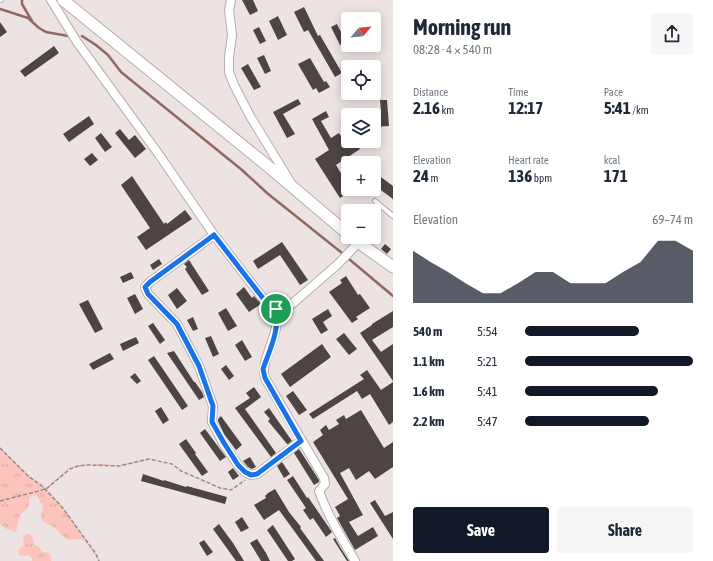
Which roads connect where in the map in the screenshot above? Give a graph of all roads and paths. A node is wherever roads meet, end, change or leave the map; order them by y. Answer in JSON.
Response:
{"nodes":[{"id":1,"x":51,"y":0,"type":"edge"},
{"id":2,"x":63,"y":0,"type":"edge"},
{"id":3,"x":231,"y":0,"type":"edge"},
{"id":4,"x":294,"y":189,"type":"junction"},
{"id":5,"x":375,"y":201,"type":"dead end"},
{"id":6,"x":393,"y":216,"type":"edge"},
{"id":7,"x":341,"y":228,"type":"edge"},
{"id":8,"x":214,"y":235,"type":"junction"},
{"id":9,"x":351,"y":244,"type":"edge"},
{"id":10,"x":360,"y":244,"type":"edge"},
{"id":11,"x":393,"y":267,"type":"edge"},
{"id":12,"x":276,"y":309,"type":"junction"},
{"id":13,"x":301,"y":441,"type":"junction"},
{"id":14,"x":0,"y":448,"type":"edge"},
{"id":15,"x":251,"y":475,"type":"junction"},
{"id":16,"x":46,"y":489,"type":"junction"},
{"id":17,"x":0,"y":501,"type":"edge"},
{"id":18,"x":99,"y":561,"type":"edge"},
{"id":19,"x":355,"y":561,"type":"edge"}],
"edges":[{"from":1,"to":8,"type":"street"},
{"from":2,"to":4,"type":"street"},
{"from":3,"to":4,"type":"street"},
{"from":4,"to":7,"type":"street"},
{"from":5,"to":6,"type":"lane"},
{"from":8,"to":12,"type":"street"},
{"from":8,"to":15,"type":"street"},
{"from":9,"to":12,"type":"street"},
{"from":10,"to":11,"type":"street"},
{"from":12,"to":13,"type":"street"},
{"from":13,"to":15,"type":"street"},
{"from":13,"to":19,"type":"street"},
{"from":14,"to":16,"type":"path"},
{"from":15,"to":16,"type":"path"},
{"from":16,"to":17,"type":"path"},
{"from":16,"to":18,"type":"path"}]}
